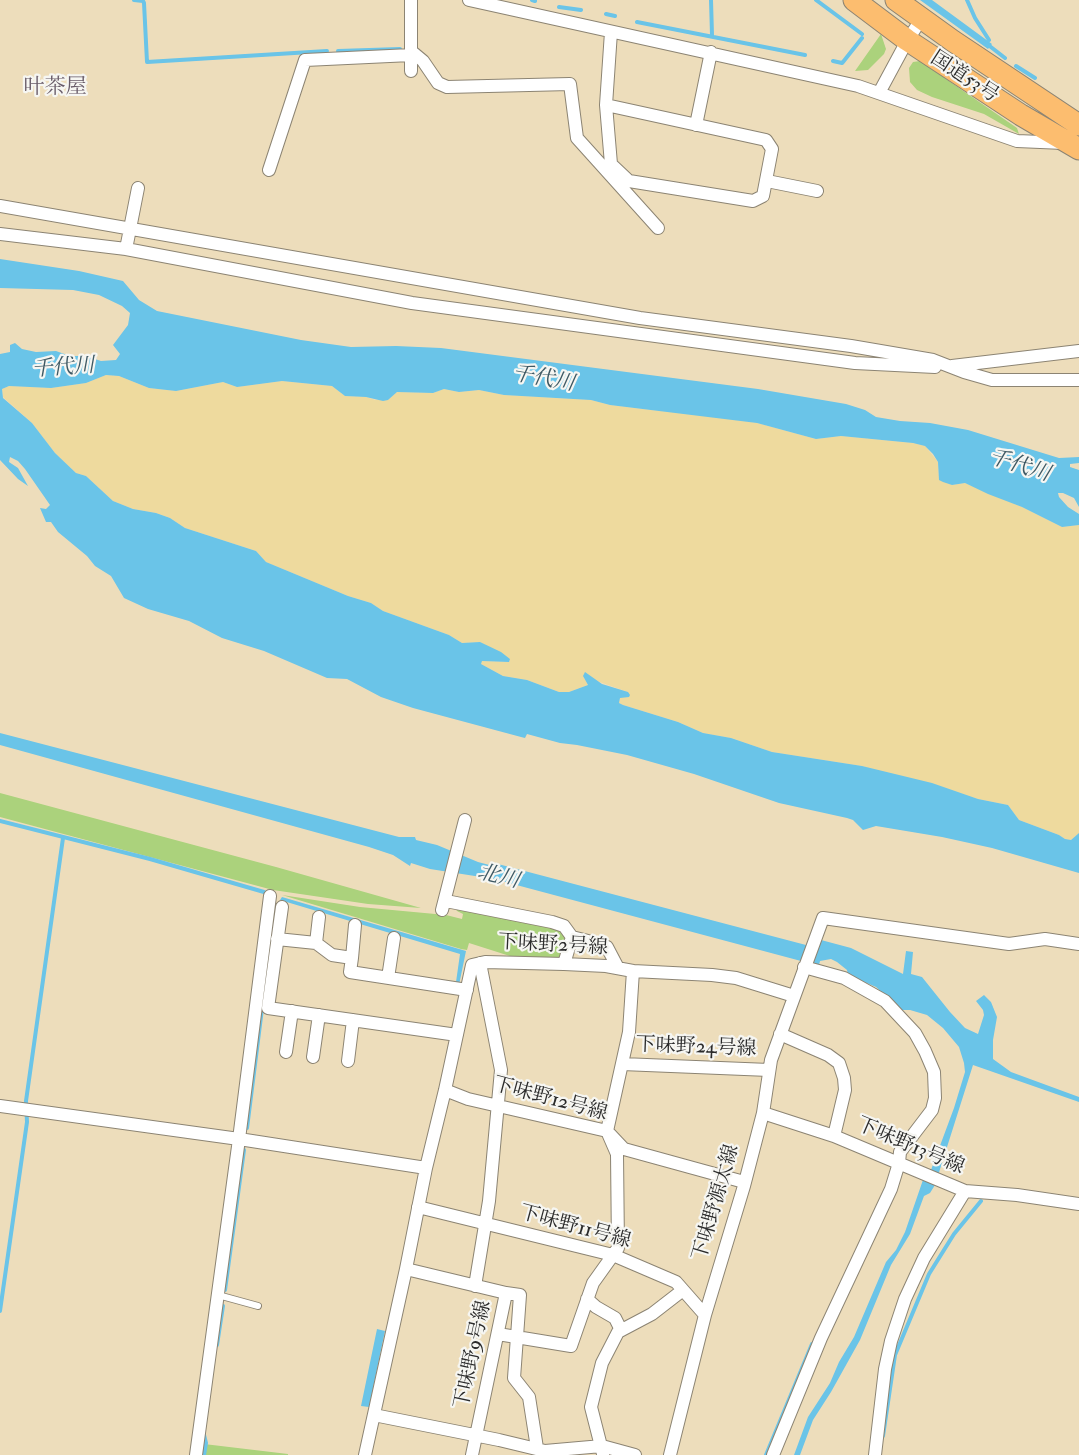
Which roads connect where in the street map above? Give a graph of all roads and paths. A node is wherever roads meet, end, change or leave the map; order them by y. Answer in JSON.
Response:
{"nodes":[{"id":1,"x":411,"y":0,"type":"edge"},
{"id":2,"x":469,"y":0,"type":"edge"},
{"id":3,"x":854,"y":0,"type":"edge"},
{"id":4,"x":896,"y":0,"type":"edge"},
{"id":5,"x":922,"y":18,"type":"junction"},
{"id":6,"x":611,"y":32,"type":"junction"},
{"id":7,"x":907,"y":40,"type":"junction"},
{"id":8,"x":711,"y":52,"type":"junction"},
{"id":9,"x":411,"y":53,"type":"junction"},
{"id":10,"x":411,"y":71,"type":"dead end"},
{"id":11,"x":879,"y":93,"type":"junction"},
{"id":12,"x":606,"y":105,"type":"junction"},
{"id":13,"x":696,"y":125,"type":"junction"},
{"id":14,"x":1076,"y":136,"type":"edge"},
{"id":15,"x":269,"y":170,"type":"dead end"},
{"id":16,"x":767,"y":181,"type":"junction"},
{"id":17,"x":138,"y":188,"type":"dead end"},
{"id":18,"x":817,"y":191,"type":"dead end"},
{"id":19,"x":0,"y":207,"type":"edge"},
{"id":20,"x":658,"y":228,"type":"dead end"},
{"id":21,"x":130,"y":230,"type":"junction"},
{"id":22,"x":0,"y":234,"type":"edge"},
{"id":23,"x":126,"y":249,"type":"junction"},
{"id":24,"x":1079,"y":351,"type":"edge"},
{"id":25,"x":950,"y":366,"type":"junction"},
{"id":26,"x":1079,"y":380,"type":"edge"},
{"id":27,"x":465,"y":820,"type":"dead end"},
{"id":28,"x":270,"y":896,"type":"dead end"},
{"id":29,"x":282,"y":907,"type":"dead end"},
{"id":30,"x":319,"y":917,"type":"dead end"},
{"id":31,"x":355,"y":925,"type":"dead end"},
{"id":32,"x":572,"y":937,"type":"junction"},
{"id":33,"x":394,"y":938,"type":"dead end"},
{"id":34,"x":277,"y":939,"type":"junction"},
{"id":35,"x":316,"y":943,"type":"junction"},
{"id":36,"x":1079,"y":944,"type":"edge"},
{"id":37,"x":352,"y":958,"type":"junction"},
{"id":38,"x":480,"y":963,"type":"junction"},
{"id":39,"x":564,"y":964,"type":"junction"},
{"id":40,"x":805,"y":965,"type":"junction"},
{"id":41,"x":618,"y":968,"type":"junction"},
{"id":42,"x":633,"y":971,"type":"junction"},
{"id":43,"x":388,"y":978,"type":"junction"},
{"id":44,"x":467,"y":990,"type":"junction"},
{"id":45,"x":794,"y":996,"type":"junction"},
{"id":46,"x":292,"y":1011,"type":"junction"},
{"id":47,"x":319,"y":1015,"type":"junction"},
{"id":48,"x":353,"y":1020,"type":"junction"},
{"id":49,"x":780,"y":1034,"type":"junction"},
{"id":50,"x":457,"y":1035,"type":"junction"},
{"id":51,"x":286,"y":1052,"type":"dead end"},
{"id":52,"x":313,"y":1057,"type":"dead end"},
{"id":53,"x":348,"y":1061,"type":"dead end"},
{"id":54,"x":622,"y":1064,"type":"junction"},
{"id":55,"x":769,"y":1070,"type":"junction"},
{"id":56,"x":446,"y":1090,"type":"junction"},
{"id":57,"x":0,"y":1106,"type":"edge"},
{"id":58,"x":498,"y":1106,"type":"junction"},
{"id":59,"x":763,"y":1113,"type":"junction"},
{"id":60,"x":607,"y":1131,"type":"junction"},
{"id":61,"x":834,"y":1136,"type":"junction"},
{"id":62,"x":239,"y":1138,"type":"junction"},
{"id":63,"x":899,"y":1163,"type":"junction"},
{"id":64,"x":426,"y":1168,"type":"junction"},
{"id":65,"x":744,"y":1182,"type":"junction"},
{"id":66,"x":965,"y":1191,"type":"junction"},
{"id":67,"x":1079,"y":1204,"type":"edge"},
{"id":68,"x":418,"y":1207,"type":"junction"},
{"id":69,"x":484,"y":1224,"type":"junction"},
{"id":70,"x":613,"y":1255,"type":"junction"},
{"id":71,"x":406,"y":1269,"type":"junction"},
{"id":72,"x":475,"y":1286,"type":"junction"},
{"id":73,"x":683,"y":1290,"type":"junction"},
{"id":74,"x":506,"y":1293,"type":"junction"},
{"id":75,"x":217,"y":1295,"type":"junction"},
{"id":76,"x":587,"y":1299,"type":"junction"},
{"id":77,"x":258,"y":1306,"type":"dead end"},
{"id":78,"x":705,"y":1315,"type":"junction"},
{"id":79,"x":621,"y":1330,"type":"junction"},
{"id":80,"x":498,"y":1334,"type":"junction"},
{"id":81,"x":516,"y":1337,"type":"junction"},
{"id":82,"x":374,"y":1415,"type":"junction"},
{"id":83,"x":477,"y":1435,"type":"junction"},
{"id":84,"x":542,"y":1451,"type":"edge"},
{"id":85,"x":603,"y":1451,"type":"edge"},
{"id":86,"x":196,"y":1455,"type":"edge"},
{"id":87,"x":365,"y":1455,"type":"edge"},
{"id":88,"x":472,"y":1455,"type":"edge"},
{"id":89,"x":635,"y":1455,"type":"edge"},
{"id":90,"x":670,"y":1455,"type":"edge"},
{"id":91,"x":773,"y":1455,"type":"edge"},
{"id":92,"x":875,"y":1455,"type":"edge"}],
"edges":[{"from":1,"to":9,"type":"street"},
{"from":2,"to":6,"type":"street"},
{"from":3,"to":7,"type":"highway","name":"国道53号"},
{"from":4,"to":5,"type":"highway","name":"国道53号"},
{"from":5,"to":7,"type":"street"},
{"from":5,"to":14,"type":"highway","name":"国道53号"},
{"from":6,"to":8,"type":"street"},
{"from":6,"to":12,"type":"street"},
{"from":7,"to":11,"type":"street"},
{"from":7,"to":14,"type":"highway","name":"国道53号"},
{"from":8,"to":11,"type":"street"},
{"from":8,"to":13,"type":"street"},
{"from":9,"to":10,"type":"street"},
{"from":9,"to":15,"type":"street"},
{"from":9,"to":20,"type":"street"},
{"from":11,"to":14,"type":"street"},
{"from":12,"to":13,"type":"street"},
{"from":12,"to":16,"type":"street"},
{"from":13,"to":16,"type":"street"},
{"from":16,"to":18,"type":"street"},
{"from":17,"to":21,"type":"street"},
{"from":19,"to":21,"type":"street"},
{"from":21,"to":23,"type":"street"},
{"from":21,"to":25,"type":"street"},
{"from":22,"to":23,"type":"street"},
{"from":23,"to":25,"type":"street"},
{"from":24,"to":25,"type":"street"},
{"from":25,"to":26,"type":"street"},
{"from":27,"to":32,"type":"street"},
{"from":28,"to":62,"type":"street"},
{"from":29,"to":34,"type":"street"},
{"from":30,"to":35,"type":"street"},
{"from":31,"to":37,"type":"street"},
{"from":32,"to":39,"type":"street"},
{"from":32,"to":41,"type":"street"},
{"from":33,"to":43,"type":"street"},
{"from":34,"to":35,"type":"street"},
{"from":34,"to":46,"type":"street"},
{"from":35,"to":37,"type":"street"},
{"from":36,"to":40,"type":"street","name":"下味野源太線"},
{"from":37,"to":43,"type":"street"},
{"from":38,"to":39,"type":"street","name":"下味野2号線"},
{"from":38,"to":44,"type":"street","name":"下味野2号線"},
{"from":38,"to":58,"type":"street"},
{"from":39,"to":41,"type":"street","name":"下味野2号線"},
{"from":40,"to":45,"type":"street","name":"下味野源太線"},
{"from":40,"to":63,"type":"street"},
{"from":41,"to":42,"type":"street","name":"下味野2号線"},
{"from":42,"to":45,"type":"street"},
{"from":42,"to":54,"type":"street","name":"下味野2号線"},
{"from":43,"to":44,"type":"street"},
{"from":44,"to":50,"type":"street","name":"下味野2号線"},
{"from":45,"to":49,"type":"street","name":"下味野源太線"},
{"from":46,"to":47,"type":"street"},
{"from":46,"to":51,"type":"street"},
{"from":47,"to":48,"type":"street"},
{"from":47,"to":52,"type":"street"},
{"from":48,"to":50,"type":"street"},
{"from":48,"to":53,"type":"street"},
{"from":49,"to":55,"type":"street","name":"下味野源太線"},
{"from":49,"to":61,"type":"street"},
{"from":50,"to":56,"type":"street","name":"下味野2号線"},
{"from":54,"to":55,"type":"street","name":"下味野24号線"},
{"from":54,"to":60,"type":"street","name":"下味野2号線"},
{"from":55,"to":59,"type":"street","name":"下味野源太線"},
{"from":56,"to":58,"type":"street","name":"下味野12号線"},
{"from":56,"to":64,"type":"street","name":"下味野2号線"},
{"from":57,"to":62,"type":"street"},
{"from":58,"to":60,"type":"street","name":"下味野12号線"},
{"from":58,"to":69,"type":"street"},
{"from":59,"to":61,"type":"street","name":"下味野13号線"},
{"from":59,"to":65,"type":"street","name":"下味野源太線"},
{"from":60,"to":65,"type":"street","name":"下味野12号線"},
{"from":60,"to":70,"type":"street"},
{"from":61,"to":63,"type":"street","name":"下味野13号線"},
{"from":62,"to":64,"type":"street"},
{"from":62,"to":75,"type":"street"},
{"from":63,"to":66,"type":"street","name":"下味野13号線"},
{"from":63,"to":91,"type":"street"},
{"from":64,"to":68,"type":"street","name":"下味野2号線"},
{"from":65,"to":78,"type":"street","name":"下味野源太線"},
{"from":66,"to":67,"type":"street","name":"下味野13号線"},
{"from":66,"to":92,"type":"street"},
{"from":68,"to":69,"type":"street","name":"下味野11号線"},
{"from":68,"to":71,"type":"street","name":"下味野2号線"},
{"from":69,"to":70,"type":"street","name":"下味野11号線"},
{"from":69,"to":72,"type":"street"},
{"from":70,"to":73,"type":"street","name":"下味野11号線"},
{"from":70,"to":76,"type":"street"},
{"from":71,"to":72,"type":"street","name":"下味野9号線"},
{"from":71,"to":82,"type":"street","name":"下味野2号線"},
{"from":72,"to":74,"type":"street","name":"下味野9号線"},
{"from":73,"to":78,"type":"street","name":"下味野11号線"},
{"from":73,"to":79,"type":"street"},
{"from":74,"to":80,"type":"street","name":"下味野9号線"},
{"from":74,"to":81,"type":"street"},
{"from":75,"to":77,"type":"lane"},
{"from":75,"to":86,"type":"street"},
{"from":76,"to":79,"type":"street"},
{"from":76,"to":81,"type":"street"},
{"from":78,"to":90,"type":"street","name":"下味野源太線"},
{"from":79,"to":85,"type":"street"},
{"from":80,"to":81,"type":"street"},
{"from":80,"to":83,"type":"street","name":"下味野9号線"},
{"from":81,"to":84,"type":"street"},
{"from":82,"to":83,"type":"street"},
{"from":82,"to":87,"type":"street","name":"下味野2号線"},
{"from":83,"to":84,"type":"street"},
{"from":83,"to":88,"type":"street","name":"下味野9号線"},
{"from":84,"to":85,"type":"street"},
{"from":85,"to":89,"type":"street"}]}
